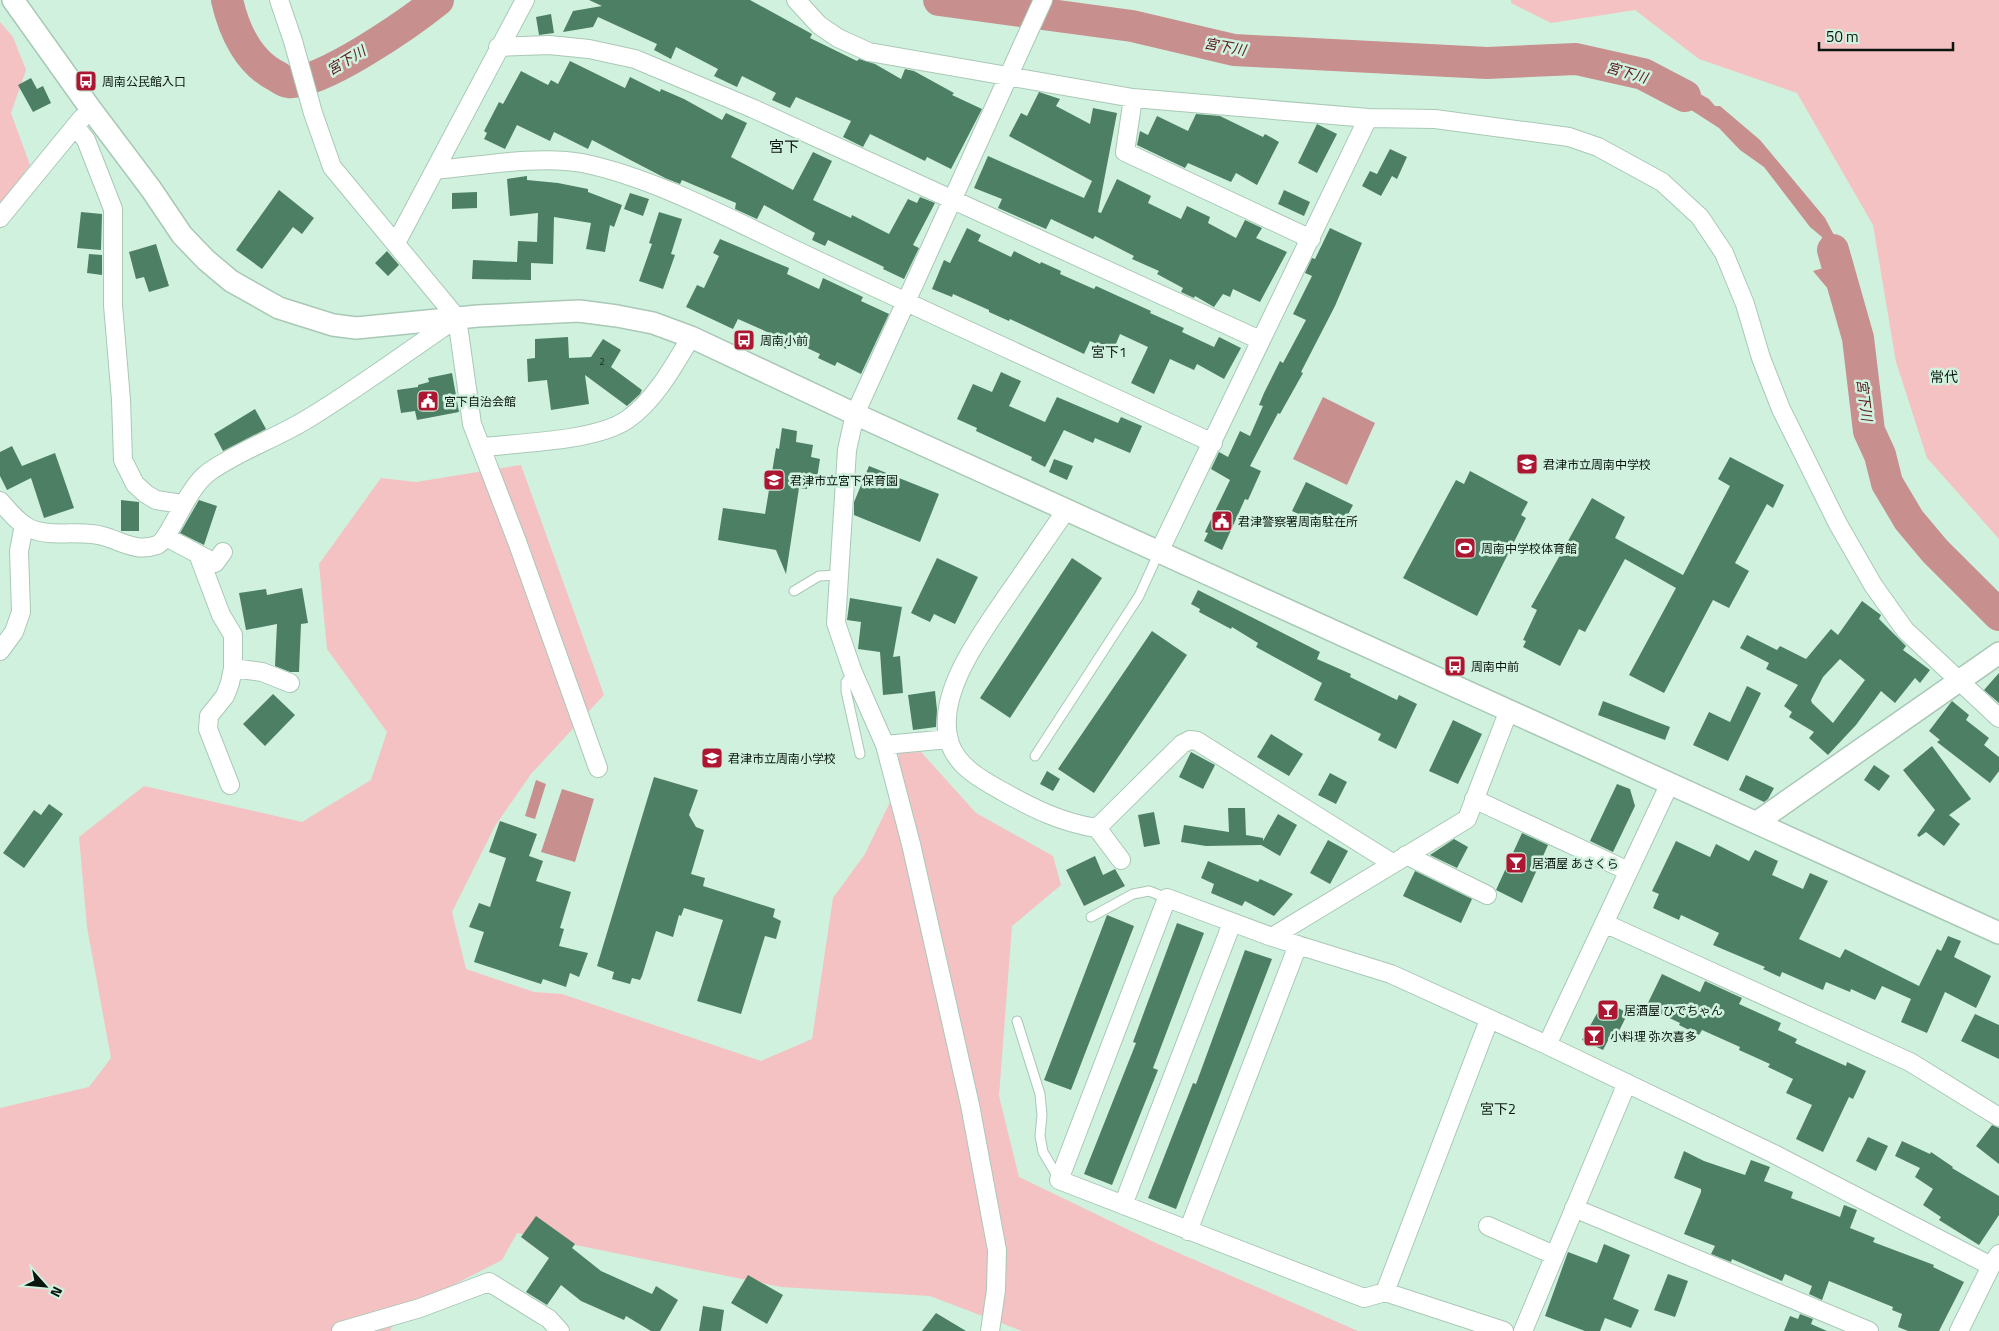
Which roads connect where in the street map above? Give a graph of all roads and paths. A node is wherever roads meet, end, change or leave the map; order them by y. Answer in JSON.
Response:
{"nodes":[{"id":1,"x":14,"y":0,"type":"edge"},
{"id":2,"x":279,"y":0,"type":"edge"},
{"id":3,"x":525,"y":0,"type":"edge"},
{"id":4,"x":796,"y":0,"type":"edge"},
{"id":5,"x":1043,"y":0,"type":"edge"},
{"id":6,"x":498,"y":47,"type":"junction"},
{"id":7,"x":1009,"y":76,"type":"junction"},
{"id":8,"x":1133,"y":98,"type":"junction"},
{"id":9,"x":90,"y":108,"type":"junction"},
{"id":10,"x":1368,"y":118,"type":"junction"},
{"id":11,"x":75,"y":126,"type":"junction"},
{"id":12,"x":436,"y":170,"type":"junction"},
{"id":13,"x":951,"y":199,"type":"junction"},
{"id":14,"x":0,"y":218,"type":"edge"},
{"id":15,"x":1312,"y":239,"type":"junction"},
{"id":16,"x":396,"y":242,"type":"junction"},
{"id":17,"x":905,"y":302,"type":"junction"},
{"id":18,"x":457,"y":318,"type":"junction"},
{"id":19,"x":692,"y":337,"type":"junction"},
{"id":20,"x":1260,"y":340,"type":"junction"},
{"id":21,"x":855,"y":414,"type":"junction"},
{"id":22,"x":1213,"y":443,"type":"junction"},
{"id":23,"x":482,"y":448,"type":"junction"},
{"id":24,"x":0,"y":501,"type":"edge"},
{"id":25,"x":182,"y":504,"type":"junction"},
{"id":26,"x":1067,"y":509,"type":"junction"},
{"id":27,"x":24,"y":525,"type":"junction"},
{"id":28,"x":166,"y":537,"type":"junction"},
{"id":29,"x":222,"y":552,"type":"dead end"},
{"id":30,"x":1159,"y":552,"type":"junction"},
{"id":31,"x":198,"y":554,"type":"junction"},
{"id":32,"x":839,"y":575,"type":"junction"},
{"id":33,"x":794,"y":591,"type":"dead end"},
{"id":34,"x":0,"y":651,"type":"edge"},
{"id":35,"x":1998,"y":656,"type":"edge"},
{"id":36,"x":233,"y":668,"type":"junction"},
{"id":37,"x":853,"y":673,"type":"junction"},
{"id":38,"x":1960,"y":681,"type":"junction"},
{"id":39,"x":290,"y":683,"type":"dead end"},
{"id":40,"x":1509,"y":710,"type":"junction"},
{"id":41,"x":1999,"y":718,"type":"edge"},
{"id":42,"x":949,"y":739,"type":"junction"},
{"id":43,"x":885,"y":744,"type":"junction"},
{"id":44,"x":860,"y":754,"type":"dead end"},
{"id":45,"x":1035,"y":756,"type":"dead end"},
{"id":46,"x":598,"y":768,"type":"dead end"},
{"id":47,"x":1670,"y":783,"type":"junction"},
{"id":48,"x":230,"y":785,"type":"dead end"},
{"id":49,"x":1474,"y":800,"type":"junction"},
{"id":50,"x":1757,"y":822,"type":"junction"},
{"id":51,"x":1097,"y":828,"type":"junction"},
{"id":52,"x":1399,"y":859,"type":"junction"},
{"id":53,"x":1121,"y":860,"type":"dead end"},
{"id":54,"x":1628,"y":872,"type":"junction"},
{"id":55,"x":1487,"y":895,"type":"dead end"},
{"id":56,"x":1167,"y":898,"type":"junction"},
{"id":57,"x":1091,"y":918,"type":"dead end"},
{"id":58,"x":1232,"y":923,"type":"junction"},
{"id":59,"x":1604,"y":923,"type":"junction"},
{"id":60,"x":1999,"y":933,"type":"edge"},
{"id":61,"x":1272,"y":937,"type":"junction"},
{"id":62,"x":1298,"y":945,"type":"junction"},
{"id":63,"x":1489,"y":1020,"type":"junction"},
{"id":64,"x":1017,"y":1022,"type":"dead end"},
{"id":65,"x":1546,"y":1045,"type":"junction"},
{"id":66,"x":1627,"y":1083,"type":"junction"},
{"id":67,"x":1999,"y":1117,"type":"edge"},
{"id":68,"x":1059,"y":1180,"type":"junction"},
{"id":69,"x":1123,"y":1205,"type":"junction"},
{"id":70,"x":1574,"y":1208,"type":"junction"},
{"id":71,"x":1488,"y":1226,"type":"dead end"},
{"id":72,"x":1188,"y":1231,"type":"junction"},
{"id":73,"x":1554,"y":1255,"type":"junction"},
{"id":74,"x":1995,"y":1260,"type":"edge"},
{"id":75,"x":1385,"y":1292,"type":"junction"},
{"id":76,"x":1499,"y":1330,"type":"edge"},
{"id":77,"x":341,"y":1331,"type":"edge"},
{"id":78,"x":560,"y":1331,"type":"edge"},
{"id":79,"x":990,"y":1331,"type":"edge"},
{"id":80,"x":1523,"y":1331,"type":"edge"},
{"id":81,"x":1869,"y":1331,"type":"edge"},
{"id":82,"x":1959,"y":1331,"type":"edge"}],
"edges":[{"from":1,"to":9,"type":"street"},
{"from":2,"to":16,"type":"street"},
{"from":3,"to":6,"type":"street"},
{"from":4,"to":7,"type":"street"},
{"from":5,"to":7,"type":"street"},
{"from":6,"to":12,"type":"street"},
{"from":6,"to":13,"type":"street"},
{"from":7,"to":8,"type":"street"},
{"from":7,"to":13,"type":"street"},
{"from":8,"to":10,"type":"street"},
{"from":8,"to":15,"type":"street"},
{"from":9,"to":11,"type":"street"},
{"from":9,"to":18,"type":"street"},
{"from":10,"to":15,"type":"street"},
{"from":10,"to":38,"type":"street"},
{"from":11,"to":14,"type":"street"},
{"from":11,"to":25,"type":"street"},
{"from":12,"to":16,"type":"street"},
{"from":12,"to":17,"type":"street"},
{"from":13,"to":17,"type":"street"},
{"from":13,"to":20,"type":"street"},
{"from":15,"to":20,"type":"street"},
{"from":16,"to":18,"type":"street"},
{"from":17,"to":21,"type":"street"},
{"from":17,"to":22,"type":"street"},
{"from":18,"to":19,"type":"street"},
{"from":18,"to":23,"type":"street"},
{"from":18,"to":25,"type":"street"},
{"from":19,"to":21,"type":"street"},
{"from":19,"to":23,"type":"street"},
{"from":20,"to":22,"type":"street"},
{"from":21,"to":26,"type":"street"},
{"from":21,"to":32,"type":"street"},
{"from":22,"to":30,"type":"street"},
{"from":23,"to":46,"type":"street"},
{"from":24,"to":27,"type":"street"},
{"from":25,"to":28,"type":"street"},
{"from":26,"to":30,"type":"street"},
{"from":26,"to":42,"type":"street"},
{"from":27,"to":28,"type":"street"},
{"from":27,"to":34,"type":"street"},
{"from":28,"to":31,"type":"street"},
{"from":29,"to":31,"type":"street"},
{"from":30,"to":40,"type":"street"},
{"from":30,"to":45,"type":"lane"},
{"from":31,"to":36,"type":"street"},
{"from":32,"to":33,"type":"lane"},
{"from":32,"to":37,"type":"street"},
{"from":35,"to":38,"type":"street"},
{"from":36,"to":39,"type":"street"},
{"from":36,"to":48,"type":"street"},
{"from":37,"to":43,"type":"street"},
{"from":37,"to":44,"type":"lane"},
{"from":38,"to":41,"type":"street"},
{"from":38,"to":50,"type":"street"},
{"from":40,"to":47,"type":"street"},
{"from":40,"to":49,"type":"street"},
{"from":42,"to":43,"type":"street"},
{"from":42,"to":51,"type":"street"},
{"from":43,"to":79,"type":"street"},
{"from":47,"to":50,"type":"street"},
{"from":47,"to":54,"type":"street"},
{"from":49,"to":52,"type":"street"},
{"from":49,"to":54,"type":"street"},
{"from":50,"to":60,"type":"street"},
{"from":51,"to":52,"type":"street"},
{"from":51,"to":53,"type":"street"},
{"from":52,"to":55,"type":"street"},
{"from":52,"to":61,"type":"street"},
{"from":54,"to":59,"type":"street"},
{"from":56,"to":57,"type":"lane"},
{"from":56,"to":58,"type":"street"},
{"from":56,"to":68,"type":"street"},
{"from":58,"to":61,"type":"street"},
{"from":58,"to":69,"type":"street"},
{"from":59,"to":65,"type":"street"},
{"from":59,"to":67,"type":"street"},
{"from":61,"to":62,"type":"street"},
{"from":62,"to":63,"type":"street"},
{"from":62,"to":72,"type":"street"},
{"from":63,"to":65,"type":"street"},
{"from":63,"to":75,"type":"street"},
{"from":64,"to":68,"type":"lane"},
{"from":65,"to":66,"type":"street"},
{"from":66,"to":70,"type":"street"},
{"from":66,"to":74,"type":"street"},
{"from":68,"to":69,"type":"street"},
{"from":69,"to":72,"type":"street"},
{"from":70,"to":73,"type":"street"},
{"from":70,"to":81,"type":"street"},
{"from":71,"to":73,"type":"street"},
{"from":72,"to":75,"type":"street"},
{"from":73,"to":80,"type":"street"},
{"from":74,"to":82,"type":"street"},
{"from":75,"to":76,"type":"street"},
{"from":77,"to":78,"type":"street"}]}
